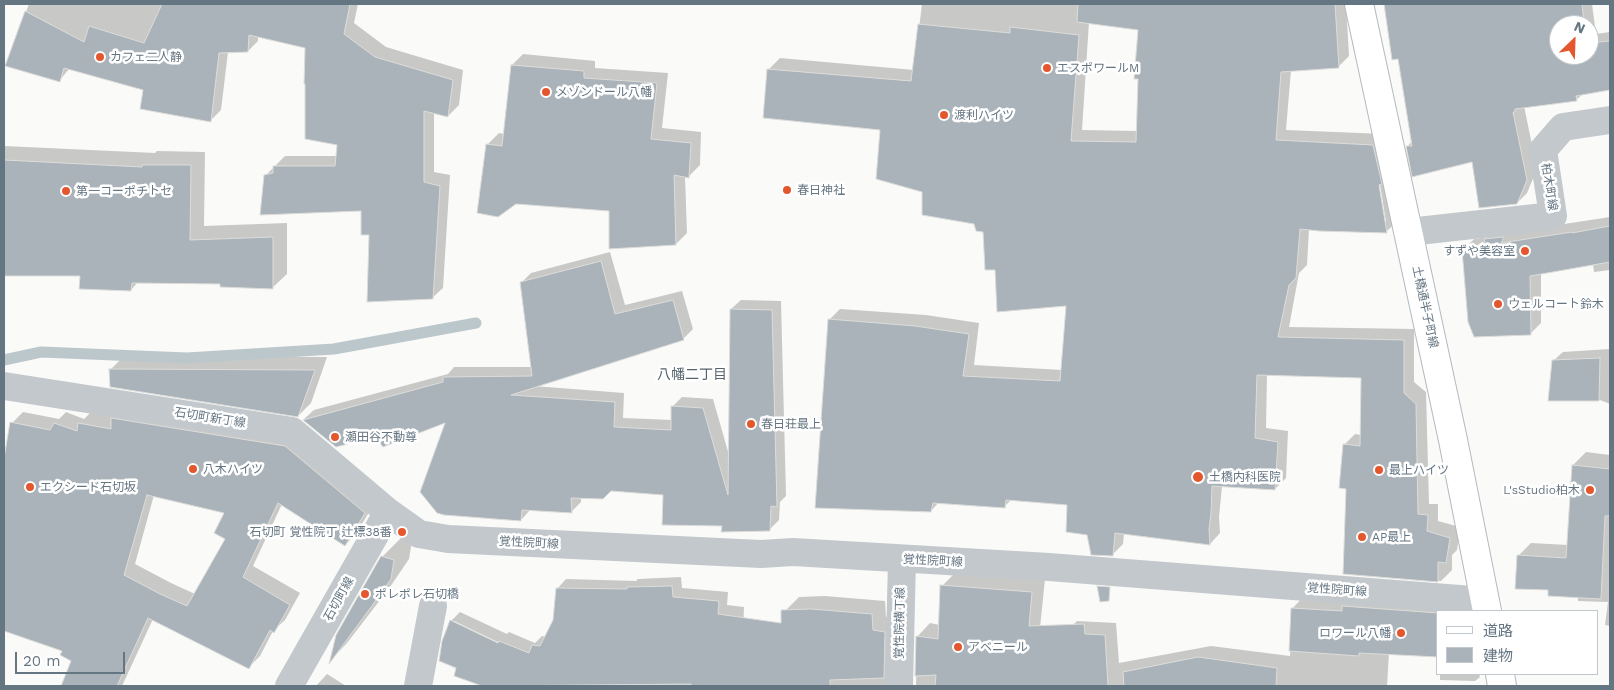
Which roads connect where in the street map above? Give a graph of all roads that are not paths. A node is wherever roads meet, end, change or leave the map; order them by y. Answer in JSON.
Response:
{"nodes":[{"id":1,"x":1359,"y":4,"type":"edge"},
{"id":2,"x":1610,"y":120,"type":"edge"},
{"id":3,"x":1409,"y":232,"type":"junction"},
{"id":4,"x":4,"y":386,"type":"edge"},
{"id":5,"x":388,"y":512,"type":"junction"},
{"id":6,"x":902,"y":559,"type":"junction"},
{"id":7,"x":433,"y":606,"type":"dead end"},
{"id":8,"x":1486,"y":606,"type":"edge"},
{"id":9,"x":289,"y":686,"type":"edge"},
{"id":10,"x":418,"y":686,"type":"edge"},
{"id":11,"x":899,"y":686,"type":"edge"}],
"edges":[{"from":1,"to":3,"type":"street","name":"土橋通半子町線"},
{"from":2,"to":3,"type":"street","name":"柏木町線"},
{"from":3,"to":8,"type":"street","name":"土橋通半子町線"},
{"from":4,"to":5,"type":"street","name":"石切町新丁線"},
{"from":5,"to":6,"type":"street","name":"覚性院町線"},
{"from":5,"to":9,"type":"street","name":"石切町線"},
{"from":6,"to":8,"type":"street","name":"覚性院町線"},
{"from":6,"to":11,"type":"street","name":"覚性院横丁線"},
{"from":7,"to":10,"type":"street"}]}
